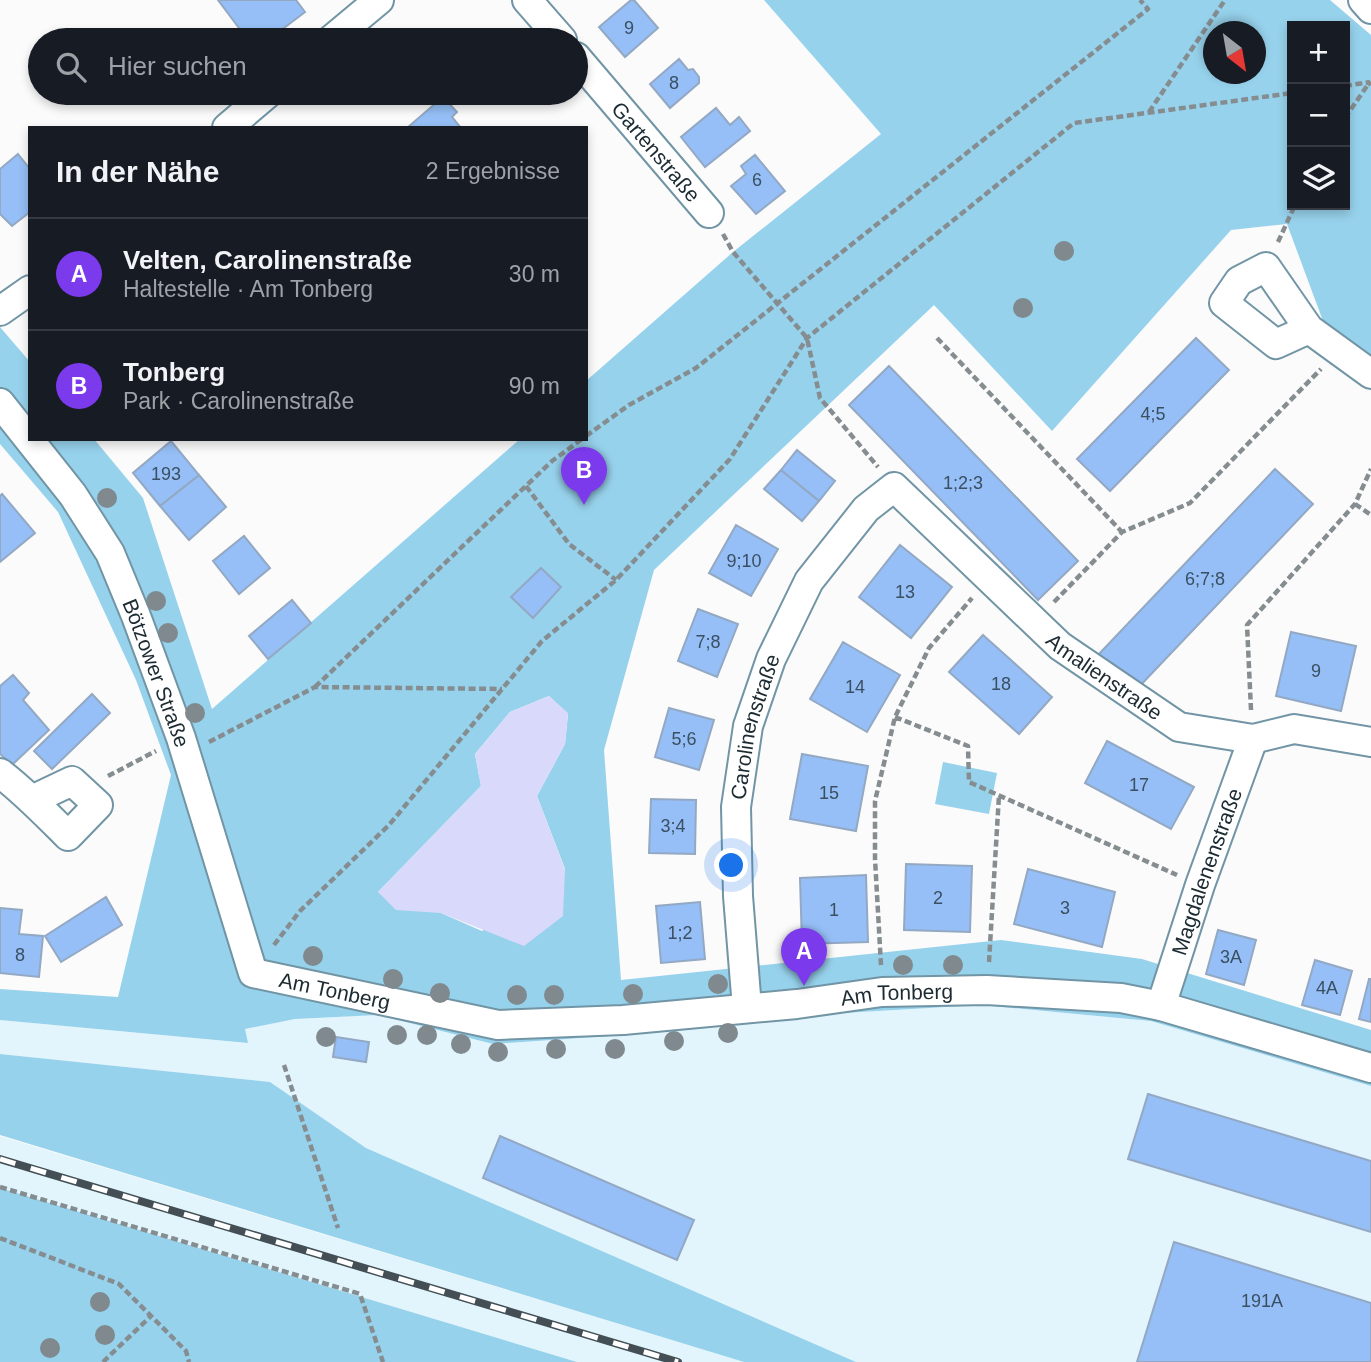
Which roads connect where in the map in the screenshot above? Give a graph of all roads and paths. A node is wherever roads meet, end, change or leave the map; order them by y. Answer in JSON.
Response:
{"nodes":[{"id":1,"x":379,"y":0,"type":"edge"},
{"id":2,"x":527,"y":0,"type":"edge"},
{"id":3,"x":1140,"y":0,"type":"edge"},
{"id":4,"x":1225,"y":0,"type":"edge"},
{"id":5,"x":1363,"y":0,"type":"edge"},
{"id":6,"x":1371,"y":9,"type":"edge"},
{"id":7,"x":345,"y":28,"type":"edge"},
{"id":8,"x":552,"y":28,"type":"edge"},
{"id":9,"x":588,"y":71,"type":"edge"},
{"id":10,"x":1370,"y":83,"type":"edge"},
{"id":11,"x":1350,"y":85,"type":"edge"},
{"id":12,"x":1287,"y":94,"type":"edge"},
{"id":13,"x":254,"y":105,"type":"edge"},
{"id":14,"x":1350,"y":111,"type":"edge"},
{"id":15,"x":1149,"y":113,"type":"junction"},
{"id":16,"x":229,"y":126,"type":"edge"},
{"id":17,"x":1293,"y":210,"type":"edge"},
{"id":18,"x":709,"y":213,"type":"joint"},
{"id":19,"x":1266,"y":267,"type":"junction"},
{"id":20,"x":28,"y":291,"type":"edge"},
{"id":21,"x":778,"y":304,"type":"junction"},
{"id":22,"x":0,"y":311,"type":"edge"},
{"id":23,"x":1309,"y":329,"type":"junction"},
{"id":24,"x":807,"y":338,"type":"junction"},
{"id":25,"x":937,"y":338,"type":"dead end"},
{"id":26,"x":1339,"y":351,"type":"junction"},
{"id":27,"x":1371,"y":374,"type":"edge"},
{"id":28,"x":0,"y":403,"type":"edge"},
{"id":29,"x":588,"y":435,"type":"edge"},
{"id":30,"x":28,"y":438,"type":"edge"},
{"id":31,"x":30,"y":441,"type":"edge"},
{"id":32,"x":580,"y":441,"type":"edge"},
{"id":33,"x":1371,"y":469,"type":"edge"},
{"id":34,"x":526,"y":486,"type":"junction"},
{"id":35,"x":894,"y":487,"type":"junction"},
{"id":36,"x":1355,"y":505,"type":"junction"},
{"id":37,"x":1371,"y":515,"type":"edge"},
{"id":38,"x":1122,"y":532,"type":"junction"},
{"id":39,"x":989,"y":578,"type":"junction"},
{"id":40,"x":616,"y":580,"type":"junction"},
{"id":41,"x":1034,"y":622,"type":"junction"},
{"id":42,"x":315,"y":687,"type":"junction"},
{"id":43,"x":503,"y":689,"type":"junction"},
{"id":44,"x":895,"y":717,"type":"junction"},
{"id":45,"x":1253,"y":739,"type":"junction"},
{"id":46,"x":1371,"y":742,"type":"edge"},
{"id":47,"x":184,"y":746,"type":"junction"},
{"id":48,"x":0,"y":773,"type":"edge"},
{"id":49,"x":82,"y":790,"type":"junction"},
{"id":50,"x":999,"y":795,"type":"junction"},
{"id":51,"x":32,"y":800,"type":"junction"},
{"id":52,"x":1200,"y":885,"type":"junction"},
{"id":53,"x":253,"y":973,"type":"junction"},
{"id":54,"x":988,"y":990,"type":"junction"},
{"id":55,"x":882,"y":992,"type":"junction"},
{"id":56,"x":1161,"y":1006,"type":"junction"},
{"id":57,"x":747,"y":1008,"type":"junction"},
{"id":58,"x":284,"y":1065,"type":"dead end"},
{"id":59,"x":1371,"y":1068,"type":"edge"},
{"id":60,"x":0,"y":1187,"type":"edge"},
{"id":61,"x":338,"y":1228,"type":"dead end"},
{"id":62,"x":0,"y":1238,"type":"edge"},
{"id":63,"x":151,"y":1316,"type":"junction"},
{"id":64,"x":103,"y":1362,"type":"edge"},
{"id":65,"x":189,"y":1362,"type":"edge"},
{"id":66,"x":383,"y":1362,"type":"edge"}],
"edges":[{"from":1,"to":7,"type":"street"},
{"from":2,"to":8,"type":"street"},
{"from":3,"to":21,"type":"path"},
{"from":4,"to":15,"type":"path"},
{"from":5,"to":6,"type":"street"},
{"from":9,"to":18,"type":"street","name":"Gartenstraße"},
{"from":10,"to":11,"type":"path"},
{"from":10,"to":14,"type":"path"},
{"from":12,"to":15,"type":"path"},
{"from":13,"to":16,"type":"street"},
{"from":15,"to":24,"type":"path"},
{"from":17,"to":19,"type":"path"},
{"from":18,"to":21,"type":"path"},
{"from":19,"to":23,"type":"street"},
{"from":19,"to":23,"type":"street"},
{"from":20,"to":22,"type":"street"},
{"from":21,"to":24,"type":"path"},
{"from":21,"to":29,"type":"path"},
{"from":23,"to":26,"type":"street"},
{"from":24,"to":35,"type":"path"},
{"from":24,"to":40,"type":"path"},
{"from":25,"to":38,"type":"path"},
{"from":26,"to":27,"type":"street"},
{"from":26,"to":38,"type":"path"},
{"from":28,"to":30,"type":"street","name":"Bötzower Straße"},
{"from":31,"to":47,"type":"street","name":"Bötzower Straße"},
{"from":32,"to":34,"type":"path"},
{"from":33,"to":36,"type":"path"},
{"from":34,"to":40,"type":"path"},
{"from":34,"to":42,"type":"path"},
{"from":35,"to":39,"type":"street","name":"Amalienstraße"},
{"from":35,"to":57,"type":"street","name":"Carolinenstraße"},
{"from":36,"to":37,"type":"path"},
{"from":36,"to":45,"type":"path"},
{"from":38,"to":41,"type":"path"},
{"from":39,"to":41,"type":"street","name":"Amalienstraße"},
{"from":39,"to":44,"type":"path"},
{"from":40,"to":43,"type":"path"},
{"from":41,"to":45,"type":"street","name":"Amalienstraße"},
{"from":42,"to":43,"type":"path"},
{"from":42,"to":47,"type":"path"},
{"from":43,"to":53,"type":"path"},
{"from":44,"to":50,"type":"path"},
{"from":44,"to":55,"type":"path"},
{"from":45,"to":46,"type":"street","name":"Amalienstraße"},
{"from":45,"to":52,"type":"street","name":"Magdalenenstraße"},
{"from":47,"to":49,"type":"path"},
{"from":47,"to":53,"type":"street","name":"Bötzower Straße"},
{"from":48,"to":51,"type":"street"},
{"from":49,"to":51,"type":"street"},
{"from":49,"to":51,"type":"street"},
{"from":50,"to":52,"type":"path"},
{"from":50,"to":54,"type":"path"},
{"from":52,"to":56,"type":"street","name":"Magdalenenstraße"},
{"from":53,"to":57,"type":"street","name":"Am Tonberg"},
{"from":54,"to":55,"type":"street","name":"Am Tonberg"},
{"from":54,"to":56,"type":"street","name":"Am Tonberg"},
{"from":55,"to":57,"type":"street","name":"Am Tonberg"},
{"from":56,"to":59,"type":"street","name":"Am Tonberg"},
{"from":58,"to":61,"type":"path"},
{"from":60,"to":66,"type":"path"},
{"from":62,"to":63,"type":"path"},
{"from":63,"to":64,"type":"path"},
{"from":63,"to":65,"type":"path"}]}
